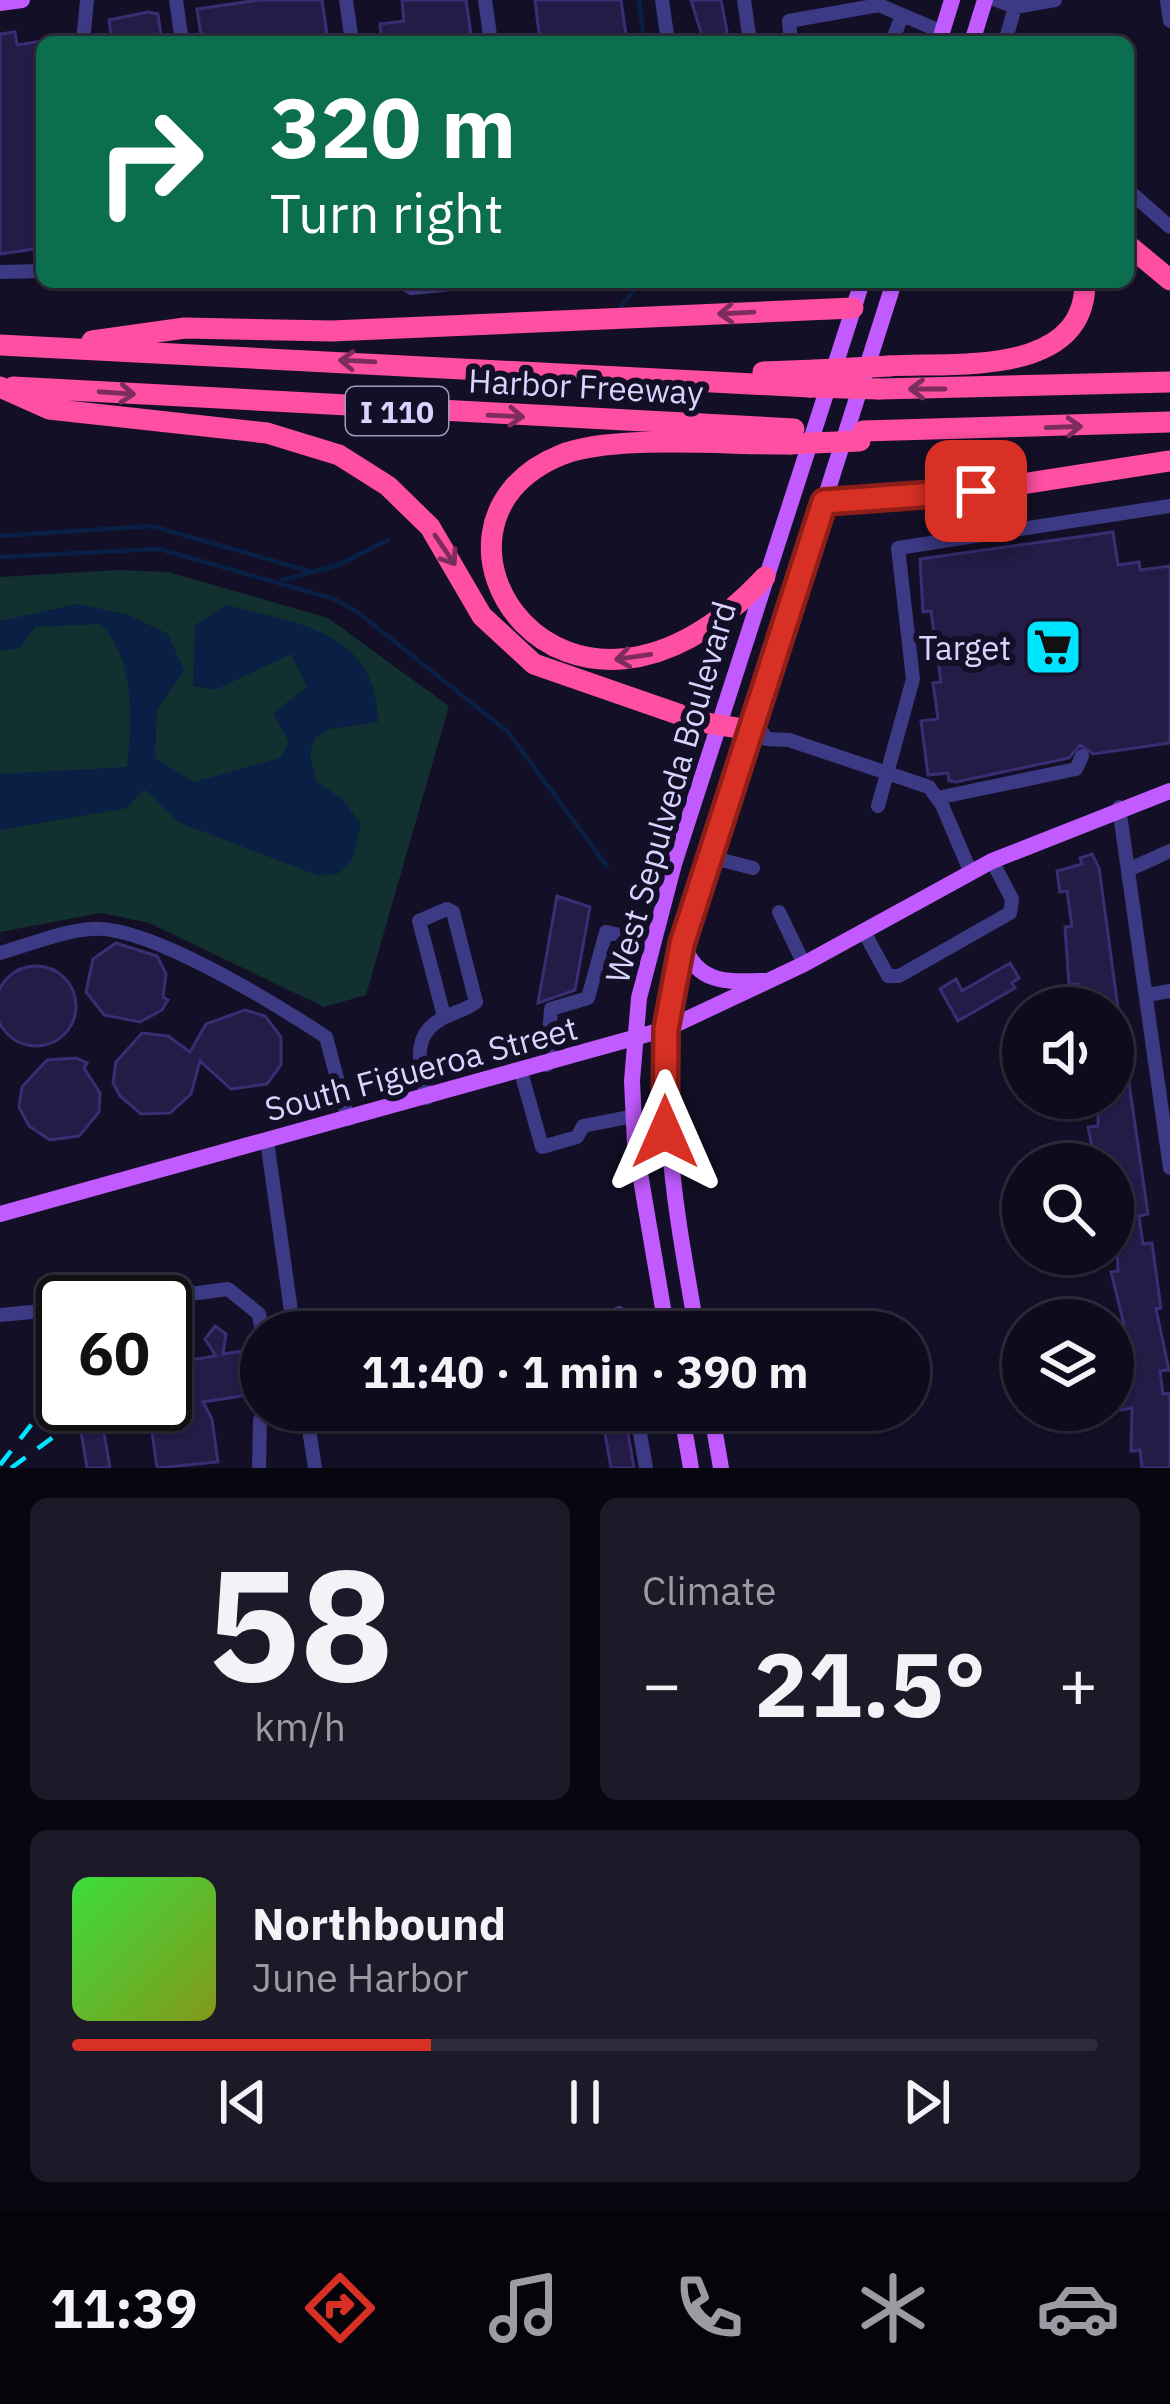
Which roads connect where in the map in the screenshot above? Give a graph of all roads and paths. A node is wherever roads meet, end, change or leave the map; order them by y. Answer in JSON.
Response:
{"nodes":[{"id":1,"x":22,"y":0,"type":"edge"},
{"id":2,"x":87,"y":0,"type":"edge"},
{"id":3,"x":176,"y":0,"type":"edge"},
{"id":4,"x":346,"y":0,"type":"edge"},
{"id":5,"x":485,"y":0,"type":"edge"},
{"id":6,"x":662,"y":0,"type":"edge"},
{"id":7,"x":744,"y":0,"type":"edge"},
{"id":8,"x":952,"y":0,"type":"edge"},
{"id":9,"x":985,"y":0,"type":"edge"},
{"id":10,"x":996,"y":0,"type":"edge"},
{"id":11,"x":1055,"y":0,"type":"edge"},
{"id":12,"x":1167,"y":0,"type":"edge"},
{"id":13,"x":0,"y":3,"type":"edge"},
{"id":14,"x":856,"y":5,"type":"edge"},
{"id":15,"x":1015,"y":7,"type":"junction"},
{"id":16,"x":826,"y":8,"type":"edge"},
{"id":17,"x":901,"y":18,"type":"junction"},
{"id":18,"x":1170,"y":21,"type":"edge"},
{"id":19,"x":84,"y":36,"type":"edge"},
{"id":20,"x":181,"y":36,"type":"edge"},
{"id":21,"x":351,"y":36,"type":"edge"},
{"id":22,"x":490,"y":36,"type":"edge"},
{"id":23,"x":667,"y":36,"type":"edge"},
{"id":24,"x":749,"y":36,"type":"edge"},
{"id":25,"x":790,"y":36,"type":"edge"},
{"id":26,"x":894,"y":36,"type":"edge"},
{"id":27,"x":938,"y":36,"type":"edge"},
{"id":28,"x":940,"y":36,"type":"edge"},
{"id":29,"x":973,"y":36,"type":"edge"},
{"id":30,"x":1007,"y":36,"type":"edge"},
{"id":31,"x":1134,"y":195,"type":"edge"},
{"id":32,"x":1170,"y":227,"type":"edge"},
{"id":33,"x":1134,"y":250,"type":"edge"},
{"id":34,"x":36,"y":271,"type":"edge"},
{"id":35,"x":0,"y":272,"type":"edge"},
{"id":36,"x":1170,"y":280,"type":"edge"},
{"id":37,"x":860,"y":288,"type":"edge"},
{"id":38,"x":892,"y":288,"type":"edge"},
{"id":39,"x":1083,"y":288,"type":"edge"},
{"id":40,"x":853,"y":308,"type":"junction"},
{"id":41,"x":0,"y":345,"type":"edge"},
{"id":42,"x":62,"y":347,"type":"junction"},
{"id":43,"x":813,"y":378,"type":"junction"},
{"id":44,"x":1170,"y":382,"type":"edge"},
{"id":45,"x":0,"y":386,"type":"edge"},
{"id":46,"x":1170,"y":422,"type":"edge"},
{"id":47,"x":792,"y":437,"type":"junction"},
{"id":48,"x":1170,"y":461,"type":"edge"},
{"id":49,"x":824,"y":502,"type":"junction"},
{"id":50,"x":1170,"y":506,"type":"edge"},
{"id":51,"x":765,"y":577,"type":"junction"},
{"id":52,"x":718,"y":723,"type":"junction"},
{"id":53,"x":756,"y":731,"type":"junction"},
{"id":54,"x":1082,"y":756,"type":"dead end"},
{"id":55,"x":889,"y":770,"type":"junction"},
{"id":56,"x":1170,"y":791,"type":"edge"},
{"id":57,"x":937,"y":798,"type":"junction"},
{"id":58,"x":878,"y":806,"type":"dead end"},
{"id":59,"x":1120,"y":807,"type":"junction"},
{"id":60,"x":1170,"y":851,"type":"edge"},
{"id":61,"x":710,"y":857,"type":"junction"},
{"id":62,"x":992,"y":861,"type":"junction"},
{"id":63,"x":752,"y":868,"type":"dead end"},
{"id":64,"x":1128,"y":869,"type":"junction"},
{"id":65,"x":971,"y":873,"type":"junction"},
{"id":66,"x":779,"y":913,"type":"dead end"},
{"id":67,"x":864,"y":932,"type":"junction"},
{"id":68,"x":651,"y":941,"type":"junction"},
{"id":69,"x":682,"y":944,"type":"junction"},
{"id":70,"x":0,"y":953,"type":"edge"},
{"id":71,"x":804,"y":964,"type":"junction"},
{"id":72,"x":771,"y":981,"type":"junction"},
{"id":73,"x":1170,"y":991,"type":"edge"},
{"id":74,"x":1147,"y":995,"type":"junction"},
{"id":75,"x":444,"y":1016,"type":"junction"},
{"id":76,"x":666,"y":1029,"type":"junction"},
{"id":77,"x":636,"y":1039,"type":"junction"},
{"id":78,"x":547,"y":1065,"type":"junction"},
{"id":79,"x":521,"y":1072,"type":"junction"},
{"id":80,"x":427,"y":1098,"type":"junction"},
{"id":81,"x":634,"y":1116,"type":"junction"},
{"id":82,"x":348,"y":1120,"type":"junction"},
{"id":83,"x":267,"y":1142,"type":"junction"},
{"id":84,"x":1168,"y":1142,"type":"edge"},
{"id":85,"x":1170,"y":1168,"type":"edge"},
{"id":86,"x":0,"y":1214,"type":"edge"},
{"id":87,"x":192,"y":1294,"type":"edge"},
{"id":88,"x":255,"y":1311,"type":"edge"},
{"id":89,"x":291,"y":1311,"type":"edge"},
{"id":90,"x":664,"y":1311,"type":"edge"},
{"id":91,"x":693,"y":1311,"type":"edge"},
{"id":92,"x":36,"y":1312,"type":"edge"},
{"id":93,"x":0,"y":1315,"type":"edge"},
{"id":94,"x":260,"y":1431,"type":"edge"},
{"id":95,"x":309,"y":1431,"type":"edge"},
{"id":96,"x":640,"y":1431,"type":"edge"},
{"id":97,"x":685,"y":1431,"type":"edge"},
{"id":98,"x":715,"y":1431,"type":"edge"},
{"id":99,"x":259,"y":1468,"type":"edge"},
{"id":100,"x":315,"y":1468,"type":"edge"},
{"id":101,"x":646,"y":1468,"type":"edge"},
{"id":102,"x":691,"y":1468,"type":"edge"},
{"id":103,"x":721,"y":1468,"type":"edge"}],
"edges":[{"from":1,"to":13,"type":"main road"},
{"from":2,"to":19,"type":"street"},
{"from":3,"to":20,"type":"street"},
{"from":4,"to":21,"type":"street"},
{"from":5,"to":22,"type":"street"},
{"from":6,"to":23,"type":"street"},
{"from":7,"to":24,"type":"street"},
{"from":8,"to":28,"type":"main road"},
{"from":9,"to":29,"type":"main road"},
{"from":10,"to":15,"type":"street"},
{"from":11,"to":15,"type":"street"},
{"from":12,"to":18,"type":"street"},
{"from":14,"to":16,"type":"street"},
{"from":14,"to":17,"type":"street"},
{"from":15,"to":30,"type":"street"},
{"from":16,"to":25,"type":"street"},
{"from":17,"to":26,"type":"street"},
{"from":17,"to":27,"type":"street"},
{"from":31,"to":32,"type":"street"},
{"from":33,"to":36,"type":"highway"},
{"from":34,"to":35,"type":"street"},
{"from":37,"to":40,"type":"main road","name":"West Sepulveda Boulevard"},
{"from":38,"to":49,"type":"main road","name":"West Sepulveda Boulevard"},
{"from":39,"to":43,"type":"highway","bridge":true},
{"from":40,"to":42,"type":"highway","one_way":true},
{"from":40,"to":51,"type":"main road","name":"West Sepulveda Boulevard"},
{"from":41,"to":42,"type":"highway","name":"Harbor Freeway","number":"I 110"},
{"from":43,"to":42,"type":"highway","name":"Harbor Freeway","number":"I 110","one_way":true},
{"from":44,"to":43,"type":"highway","name":"Harbor Freeway","number":"I 110","one_way":true,"bridge":true},
{"from":45,"to":47,"type":"highway","name":"Harbor Freeway","number":"I 110","one_way":true},
{"from":45,"to":52,"type":"highway","one_way":true},
{"from":47,"to":46,"type":"highway","name":"Harbor Freeway","number":"I 110","one_way":true},
{"from":51,"to":47,"type":"highway","one_way":true},
{"from":48,"to":49,"type":"highway"},
{"from":49,"to":53,"type":"main road","name":"West Sepulveda Boulevard"},
{"from":50,"to":55,"type":"street"},
{"from":51,"to":52,"type":"main road","name":"West Sepulveda Boulevard"},
{"from":52,"to":53,"type":"highway"},
{"from":52,"to":68,"type":"main road","name":"West Sepulveda Boulevard"},
{"from":53,"to":55,"type":"street"},
{"from":53,"to":61,"type":"main road","name":"West Sepulveda Boulevard"},
{"from":54,"to":57,"type":"street"},
{"from":55,"to":57,"type":"street"},
{"from":55,"to":58,"type":"street"},
{"from":56,"to":59,"type":"main road","name":"South Figueroa Street"},
{"from":57,"to":65,"type":"street"},
{"from":59,"to":62,"type":"main road","name":"South Figueroa Street"},
{"from":59,"to":64,"type":"street"},
{"from":60,"to":64,"type":"street"},
{"from":61,"to":63,"type":"street"},
{"from":61,"to":69,"type":"main road","name":"West Sepulveda Boulevard"},
{"from":62,"to":65,"type":"main road","name":"South Figueroa Street"},
{"from":62,"to":67,"type":"street"},
{"from":64,"to":74,"type":"street"},
{"from":65,"to":67,"type":"main road","name":"South Figueroa Street"},
{"from":66,"to":71,"type":"street"},
{"from":67,"to":71,"type":"main road","name":"South Figueroa Street"},
{"from":68,"to":77,"type":"main road","name":"West Sepulveda Boulevard"},
{"from":68,"to":78,"type":"street"},
{"from":69,"to":72,"type":"main road"},
{"from":69,"to":76,"type":"main road","name":"West Sepulveda Boulevard"},
{"from":70,"to":82,"type":"street"},
{"from":71,"to":72,"type":"main road","name":"South Figueroa Street"},
{"from":72,"to":76,"type":"main road","name":"South Figueroa Street"},
{"from":73,"to":74,"type":"street"},
{"from":74,"to":84,"type":"street"},
{"from":75,"to":75,"type":"street"},
{"from":75,"to":80,"type":"street"},
{"from":76,"to":77,"type":"main road","name":"South Figueroa Street"},
{"from":76,"to":91,"type":"main road","name":"West Sepulveda Boulevard"},
{"from":77,"to":78,"type":"main road","name":"South Figueroa Street"},
{"from":77,"to":81,"type":"main road","name":"West Sepulveda Boulevard"},
{"from":78,"to":79,"type":"main road","name":"South Figueroa Street"},
{"from":79,"to":80,"type":"main road","name":"South Figueroa Street"},
{"from":79,"to":81,"type":"street"},
{"from":80,"to":82,"type":"main road","name":"South Figueroa Street"},
{"from":81,"to":90,"type":"main road","name":"West Sepulveda Boulevard"},
{"from":82,"to":83,"type":"main road","name":"South Figueroa Street"},
{"from":83,"to":86,"type":"main road","name":"South Figueroa Street"},
{"from":83,"to":89,"type":"street"},
{"from":84,"to":85,"type":"street"},
{"from":87,"to":88,"type":"street"},
{"from":92,"to":93,"type":"street"},
{"from":94,"to":99,"type":"street"},
{"from":95,"to":100,"type":"street"},
{"from":96,"to":101,"type":"street"},
{"from":97,"to":102,"type":"main road"},
{"from":98,"to":103,"type":"main road"}]}
